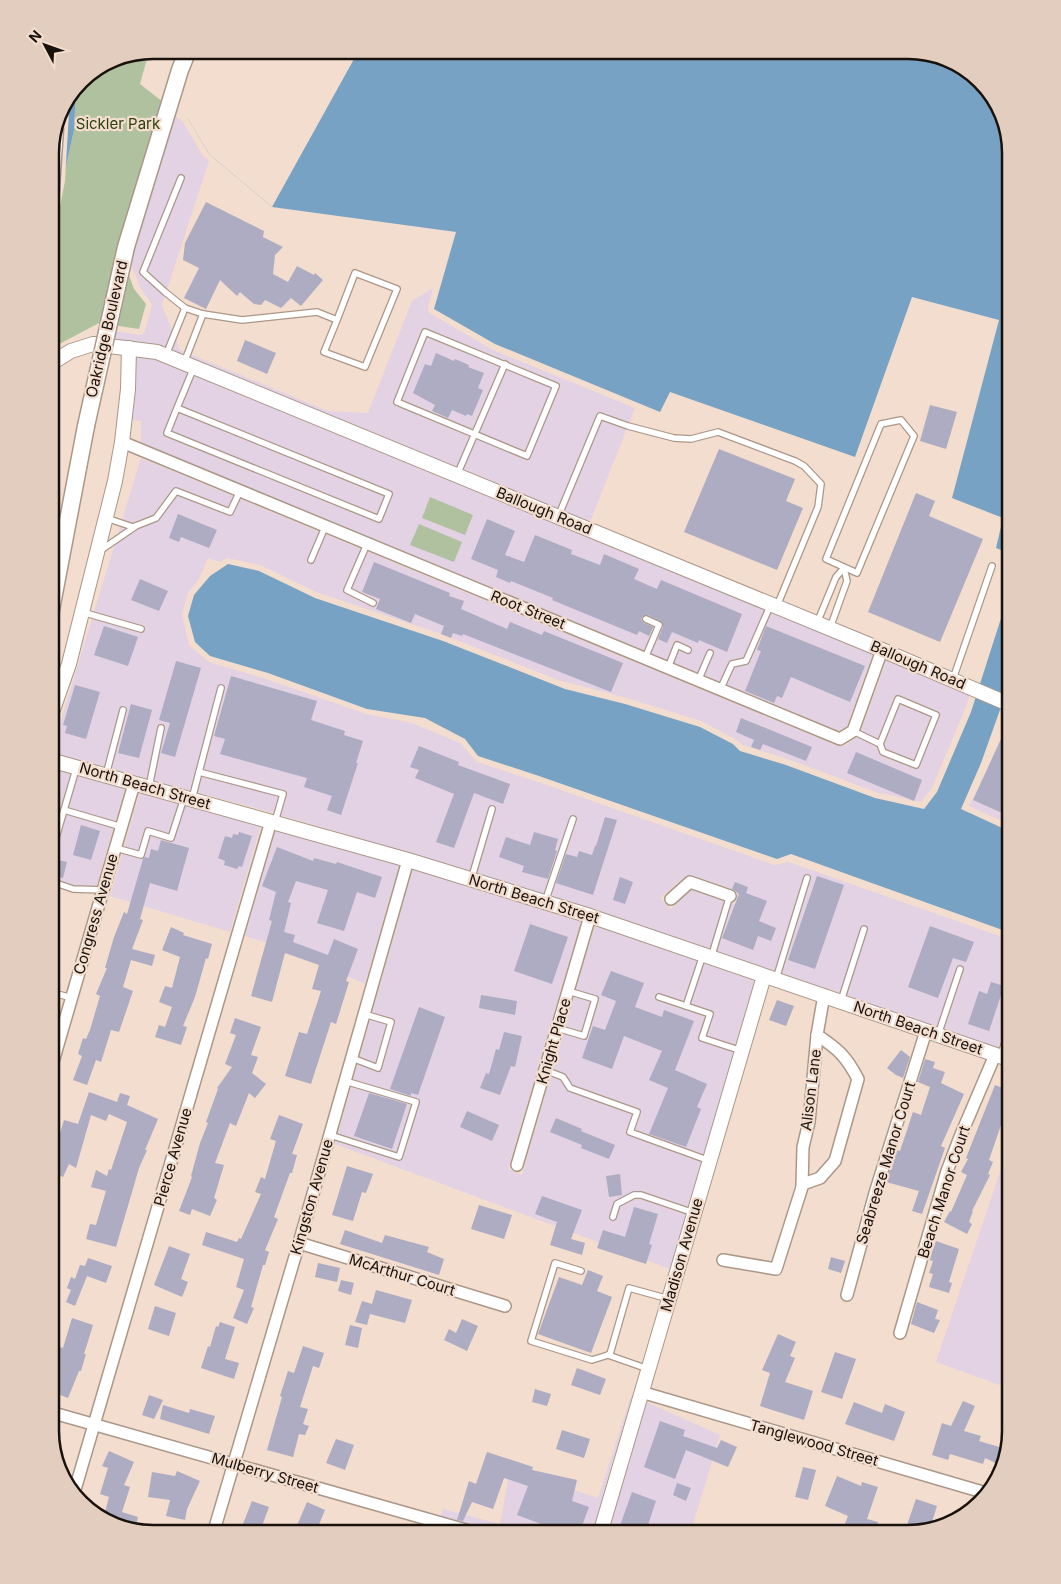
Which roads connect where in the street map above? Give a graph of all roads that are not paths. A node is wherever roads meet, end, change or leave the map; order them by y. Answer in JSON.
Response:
{"nodes":[{"id":1,"x":185,"y":59,"type":"edge"},
{"id":2,"x":181,"y":178,"type":"dead end"},
{"id":3,"x":185,"y":308,"type":"junction"},
{"id":4,"x":203,"y":314,"type":"junction"},
{"id":5,"x":337,"y":320,"type":"junction"},
{"id":6,"x":129,"y":348,"type":"junction"},
{"id":7,"x":166,"y":356,"type":"junction"},
{"id":8,"x":59,"y":358,"type":"edge"},
{"id":9,"x":505,"y":364,"type":"junction"},
{"id":10,"x":189,"y":365,"type":"junction"},
{"id":11,"x":177,"y":408,"type":"junction"},
{"id":12,"x":475,"y":434,"type":"junction"},
{"id":13,"x":122,"y":442,"type":"junction"},
{"id":14,"x":457,"y":475,"type":"junction"},
{"id":15,"x":240,"y":491,"type":"junction"},
{"id":16,"x":558,"y":517,"type":"junction"},
{"id":17,"x":106,"y":518,"type":"junction"},
{"id":18,"x":135,"y":526,"type":"junction"},
{"id":19,"x":326,"y":526,"type":"junction"},
{"id":20,"x":367,"y":544,"type":"junction"},
{"id":21,"x":97,"y":553,"type":"junction"},
{"id":22,"x":310,"y":560,"type":"dead end"},
{"id":23,"x":992,"y":566,"type":"dead end"},
{"id":24,"x":844,"y":568,"type":"junction"},
{"id":25,"x":59,"y":573,"type":"edge"},
{"id":26,"x":372,"y":603,"type":"dead end"},
{"id":27,"x":774,"y":605,"type":"junction"},
{"id":28,"x":82,"y":612,"type":"junction"},
{"id":29,"x":646,"y":619,"type":"dead end"},
{"id":30,"x":823,"y":626,"type":"junction"},
{"id":31,"x":141,"y":629,"type":"dead end"},
{"id":32,"x":688,"y":650,"type":"dead end"},
{"id":33,"x":882,"y":650,"type":"junction"},
{"id":34,"x":710,"y":653,"type":"dead end"},
{"id":35,"x":644,"y":658,"type":"junction"},
{"id":36,"x":668,"y":668,"type":"junction"},
{"id":37,"x":953,"y":679,"type":"junction"},
{"id":38,"x":698,"y":681,"type":"junction"},
{"id":39,"x":221,"y":688,"type":"dead end"},
{"id":40,"x":720,"y":690,"type":"junction"},
{"id":41,"x":59,"y":692,"type":"edge"},
{"id":42,"x":1002,"y":701,"type":"edge"},
{"id":43,"x":122,"y":710,"type":"dead end"},
{"id":44,"x":161,"y":728,"type":"dead end"},
{"id":45,"x":853,"y":731,"type":"junction"},
{"id":46,"x":880,"y":744,"type":"junction"},
{"id":47,"x":59,"y":762,"type":"edge"},
{"id":48,"x":76,"y":767,"type":"junction"},
{"id":49,"x":199,"y":772,"type":"junction"},
{"id":50,"x":106,"y":775,"type":"junction"},
{"id":51,"x":134,"y":784,"type":"junction"},
{"id":52,"x":149,"y":788,"type":"junction"},
{"id":53,"x":188,"y":798,"type":"junction"},
{"id":54,"x":64,"y":810,"type":"junction"},
{"id":55,"x":492,"y":810,"type":"dead end"},
{"id":56,"x":573,"y":819,"type":"dead end"},
{"id":57,"x":273,"y":821,"type":"junction"},
{"id":58,"x":59,"y":827,"type":"edge"},
{"id":59,"x":122,"y":827,"type":"junction"},
{"id":60,"x":116,"y":848,"type":"junction"},
{"id":61,"x":408,"y":860,"type":"junction"},
{"id":62,"x":806,"y":878,"type":"dead end"},
{"id":63,"x":471,"y":880,"type":"junction"},
{"id":64,"x":59,"y":884,"type":"edge"},
{"id":65,"x":104,"y":890,"type":"junction"},
{"id":66,"x":730,"y":894,"type":"joint"},
{"id":67,"x":671,"y":899,"type":"dead end"},
{"id":68,"x":545,"y":902,"type":"junction"},
{"id":69,"x":590,"y":916,"type":"junction"},
{"id":70,"x":864,"y":929,"type":"dead end"},
{"id":71,"x":707,"y":956,"type":"junction"},
{"id":72,"x":960,"y":969,"type":"dead end"},
{"id":73,"x":770,"y":978,"type":"junction"},
{"id":74,"x":568,"y":991,"type":"junction"},
{"id":75,"x":59,"y":994,"type":"edge"},
{"id":76,"x":824,"y":995,"type":"junction"},
{"id":77,"x":659,"y":997,"type":"dead end"},
{"id":78,"x":72,"y":998,"type":"junction"},
{"id":79,"x":841,"y":1001,"type":"junction"},
{"id":80,"x":686,"y":1006,"type":"junction"},
{"id":81,"x":364,"y":1014,"type":"junction"},
{"id":82,"x":557,"y":1028,"type":"junction"},
{"id":83,"x":59,"y":1031,"type":"edge"},
{"id":84,"x":62,"y":1032,"type":"junction"},
{"id":85,"x":932,"y":1033,"type":"junction"},
{"id":86,"x":818,"y":1035,"type":"junction"},
{"id":87,"x":59,"y":1042,"type":"edge"},
{"id":88,"x":742,"y":1051,"type":"junction"},
{"id":89,"x":1002,"y":1057,"type":"edge"},
{"id":90,"x":352,"y":1058,"type":"junction"},
{"id":91,"x":545,"y":1070,"type":"junction"},
{"id":92,"x":345,"y":1080,"type":"junction"},
{"id":93,"x":330,"y":1135,"type":"junction"},
{"id":94,"x":710,"y":1161,"type":"junction"},
{"id":95,"x":517,"y":1165,"type":"dead end"},
{"id":96,"x":802,"y":1186,"type":"junction"},
{"id":97,"x":694,"y":1213,"type":"junction"},
{"id":98,"x":613,"y":1217,"type":"dead end"},
{"id":99,"x":299,"y":1243,"type":"junction"},
{"id":100,"x":723,"y":1260,"type":"dead end"},
{"id":101,"x":581,"y":1271,"type":"dead end"},
{"id":102,"x":847,"y":1295,"type":"dead end"},
{"id":103,"x":669,"y":1299,"type":"junction"},
{"id":104,"x":504,"y":1306,"type":"dead end"},
{"id":105,"x":900,"y":1333,"type":"dead end"},
{"id":106,"x":608,"y":1355,"type":"junction"},
{"id":107,"x":648,"y":1369,"type":"junction"},
{"id":108,"x":641,"y":1392,"type":"junction"},
{"id":109,"x":59,"y":1415,"type":"edge"},
{"id":110,"x":94,"y":1425,"type":"junction"},
{"id":111,"x":234,"y":1464,"type":"junction"},
{"id":112,"x":76,"y":1485,"type":"edge"},
{"id":113,"x":980,"y":1491,"type":"edge"},
{"id":114,"x":216,"y":1525,"type":"edge"},
{"id":115,"x":448,"y":1525,"type":"edge"},
{"id":116,"x":603,"y":1525,"type":"edge"}],
"edges":[{"from":1,"to":25,"type":"main road","name":"Oakridge Boulevard","bridge":true},
{"from":2,"to":3,"type":"lane"},
{"from":3,"to":4,"type":"lane"},
{"from":3,"to":7,"type":"lane"},
{"from":4,"to":5,"type":"lane"},
{"from":4,"to":10,"type":"lane"},
{"from":5,"to":5,"type":"lane"},
{"from":6,"to":7,"type":"street","name":"Ballough Road"},
{"from":6,"to":8,"type":"street","name":"Ballough Road"},
{"from":6,"to":13,"type":"street"},
{"from":7,"to":10,"type":"street","name":"Ballough Road"},
{"from":9,"to":12,"type":"lane"},
{"from":9,"to":12,"type":"lane"},
{"from":9,"to":12,"type":"lane"},
{"from":10,"to":11,"type":"lane"},
{"from":10,"to":14,"type":"street","name":"Ballough Road"},
{"from":11,"to":11,"type":"lane"},
{"from":12,"to":14,"type":"lane"},
{"from":13,"to":15,"type":"street","name":"Root Street"},
{"from":13,"to":17,"type":"street"},
{"from":14,"to":16,"type":"street","name":"Ballough Road"},
{"from":15,"to":18,"type":"lane"},
{"from":15,"to":19,"type":"street","name":"Root Street"},
{"from":16,"to":27,"type":"street","name":"Ballough Road"},
{"from":16,"to":27,"type":"lane"},
{"from":17,"to":18,"type":"lane"},
{"from":17,"to":21,"type":"street"},
{"from":18,"to":21,"type":"lane"},
{"from":19,"to":20,"type":"street","name":"Root Street"},
{"from":19,"to":22,"type":"lane"},
{"from":20,"to":26,"type":"lane"},
{"from":20,"to":35,"type":"street","name":"Root Street"},
{"from":21,"to":28,"type":"street"},
{"from":23,"to":37,"type":"lane"},
{"from":24,"to":24,"type":"lane"},
{"from":24,"to":30,"type":"lane"},
{"from":24,"to":30,"type":"lane"},
{"from":27,"to":30,"type":"street","name":"Ballough Road"},
{"from":27,"to":40,"type":"lane"},
{"from":28,"to":31,"type":"lane"},
{"from":28,"to":41,"type":"street"},
{"from":29,"to":35,"type":"lane"},
{"from":30,"to":33,"type":"street","name":"Ballough Road"},
{"from":32,"to":36,"type":"lane"},
{"from":33,"to":37,"type":"street","name":"Ballough Road"},
{"from":33,"to":45,"type":"street"},
{"from":34,"to":38,"type":"lane"},
{"from":35,"to":36,"type":"street","name":"Root Street"},
{"from":36,"to":38,"type":"street","name":"Root Street"},
{"from":37,"to":42,"type":"street","name":"Ballough Road"},
{"from":38,"to":40,"type":"street","name":"Root Street"},
{"from":39,"to":49,"type":"lane"},
{"from":40,"to":45,"type":"street","name":"Root Street"},
{"from":43,"to":50,"type":"lane"},
{"from":44,"to":52,"type":"lane"},
{"from":45,"to":46,"type":"lane"},
{"from":46,"to":46,"type":"lane"},
{"from":47,"to":48,"type":"street","name":"North Beach Street"},
{"from":48,"to":50,"type":"street","name":"North Beach Street"},
{"from":48,"to":54,"type":"lane"},
{"from":49,"to":53,"type":"lane"},
{"from":49,"to":57,"type":"lane"},
{"from":50,"to":51,"type":"street","name":"North Beach Street"},
{"from":51,"to":52,"type":"street","name":"North Beach Street"},
{"from":51,"to":59,"type":"street","name":"Congress Avenue"},
{"from":52,"to":53,"type":"street","name":"North Beach Street"},
{"from":53,"to":57,"type":"street","name":"North Beach Street"},
{"from":53,"to":60,"type":"lane"},
{"from":54,"to":58,"type":"lane"},
{"from":54,"to":59,"type":"lane"},
{"from":55,"to":63,"type":"lane"},
{"from":56,"to":68,"type":"lane"},
{"from":57,"to":61,"type":"street","name":"North Beach Street"},
{"from":57,"to":110,"type":"street","name":"Pierce Avenue"},
{"from":59,"to":60,"type":"street","name":"Congress Avenue"},
{"from":60,"to":65,"type":"street","name":"Congress Avenue"},
{"from":61,"to":63,"type":"street","name":"North Beach Street"},
{"from":61,"to":81,"type":"street","name":"Kingston Avenue"},
{"from":62,"to":73,"type":"lane"},
{"from":63,"to":68,"type":"street","name":"North Beach Street"},
{"from":64,"to":65,"type":"lane"},
{"from":65,"to":78,"type":"street","name":"Congress Avenue"},
{"from":66,"to":67,"type":"street"},
{"from":66,"to":71,"type":"lane"},
{"from":68,"to":69,"type":"street","name":"North Beach Street"},
{"from":69,"to":71,"type":"street","name":"North Beach Street"},
{"from":69,"to":74,"type":"street","name":"Knight Place"},
{"from":70,"to":79,"type":"lane"},
{"from":71,"to":73,"type":"street","name":"North Beach Street"},
{"from":71,"to":80,"type":"lane"},
{"from":72,"to":85,"type":"lane"},
{"from":73,"to":76,"type":"street","name":"North Beach Street"},
{"from":73,"to":88,"type":"street","name":"Madison Avenue"},
{"from":74,"to":82,"type":"street","name":"Knight Place"},
{"from":74,"to":82,"type":"lane"},
{"from":75,"to":78,"type":"lane"},
{"from":76,"to":79,"type":"street","name":"North Beach Street"},
{"from":76,"to":86,"type":"street","name":"Alison Lane"},
{"from":77,"to":80,"type":"lane"},
{"from":78,"to":84,"type":"street","name":"Congress Avenue"},
{"from":79,"to":85,"type":"street","name":"North Beach Street"},
{"from":80,"to":88,"type":"lane"},
{"from":81,"to":90,"type":"street","name":"Kingston Avenue"},
{"from":81,"to":90,"type":"lane"},
{"from":82,"to":91,"type":"street","name":"Knight Place"},
{"from":83,"to":84,"type":"lane"},
{"from":84,"to":87,"type":"street","name":"Congress Avenue"},
{"from":85,"to":89,"type":"street","name":"North Beach Street"},
{"from":85,"to":102,"type":"street","name":"Seabreeze Manor Court"},
{"from":86,"to":96,"type":"street","name":"Alison Lane"},
{"from":86,"to":96,"type":"street"},
{"from":88,"to":94,"type":"street","name":"Madison Avenue"},
{"from":89,"to":105,"type":"street","name":"Beach Manor Court"},
{"from":90,"to":92,"type":"street","name":"Kingston Avenue"},
{"from":91,"to":94,"type":"lane"},
{"from":91,"to":95,"type":"street","name":"Knight Place"},
{"from":92,"to":93,"type":"street","name":"Kingston Avenue"},
{"from":92,"to":93,"type":"lane"},
{"from":93,"to":99,"type":"street","name":"Kingston Avenue"},
{"from":94,"to":97,"type":"street","name":"Madison Avenue"},
{"from":96,"to":100,"type":"street","name":"Alison Lane"},
{"from":97,"to":98,"type":"lane"},
{"from":97,"to":103,"type":"street","name":"Madison Avenue"},
{"from":99,"to":104,"type":"street","name":"McArthur Court"},
{"from":99,"to":111,"type":"street","name":"Kingston Avenue"},
{"from":101,"to":106,"type":"lane"},
{"from":103,"to":106,"type":"lane"},
{"from":103,"to":107,"type":"street","name":"Madison Avenue"},
{"from":106,"to":107,"type":"lane"},
{"from":107,"to":108,"type":"street","name":"Madison Avenue"},
{"from":108,"to":113,"type":"street","name":"Tanglewood Street"},
{"from":108,"to":116,"type":"street","name":"Madison Avenue"},
{"from":109,"to":110,"type":"street","name":"Mulberry Street"},
{"from":110,"to":111,"type":"street","name":"Mulberry Street"},
{"from":110,"to":112,"type":"street","name":"Pierce Avenue"},
{"from":111,"to":114,"type":"street","name":"Kingston Avenue"},
{"from":111,"to":115,"type":"street","name":"Mulberry Street"}]}
